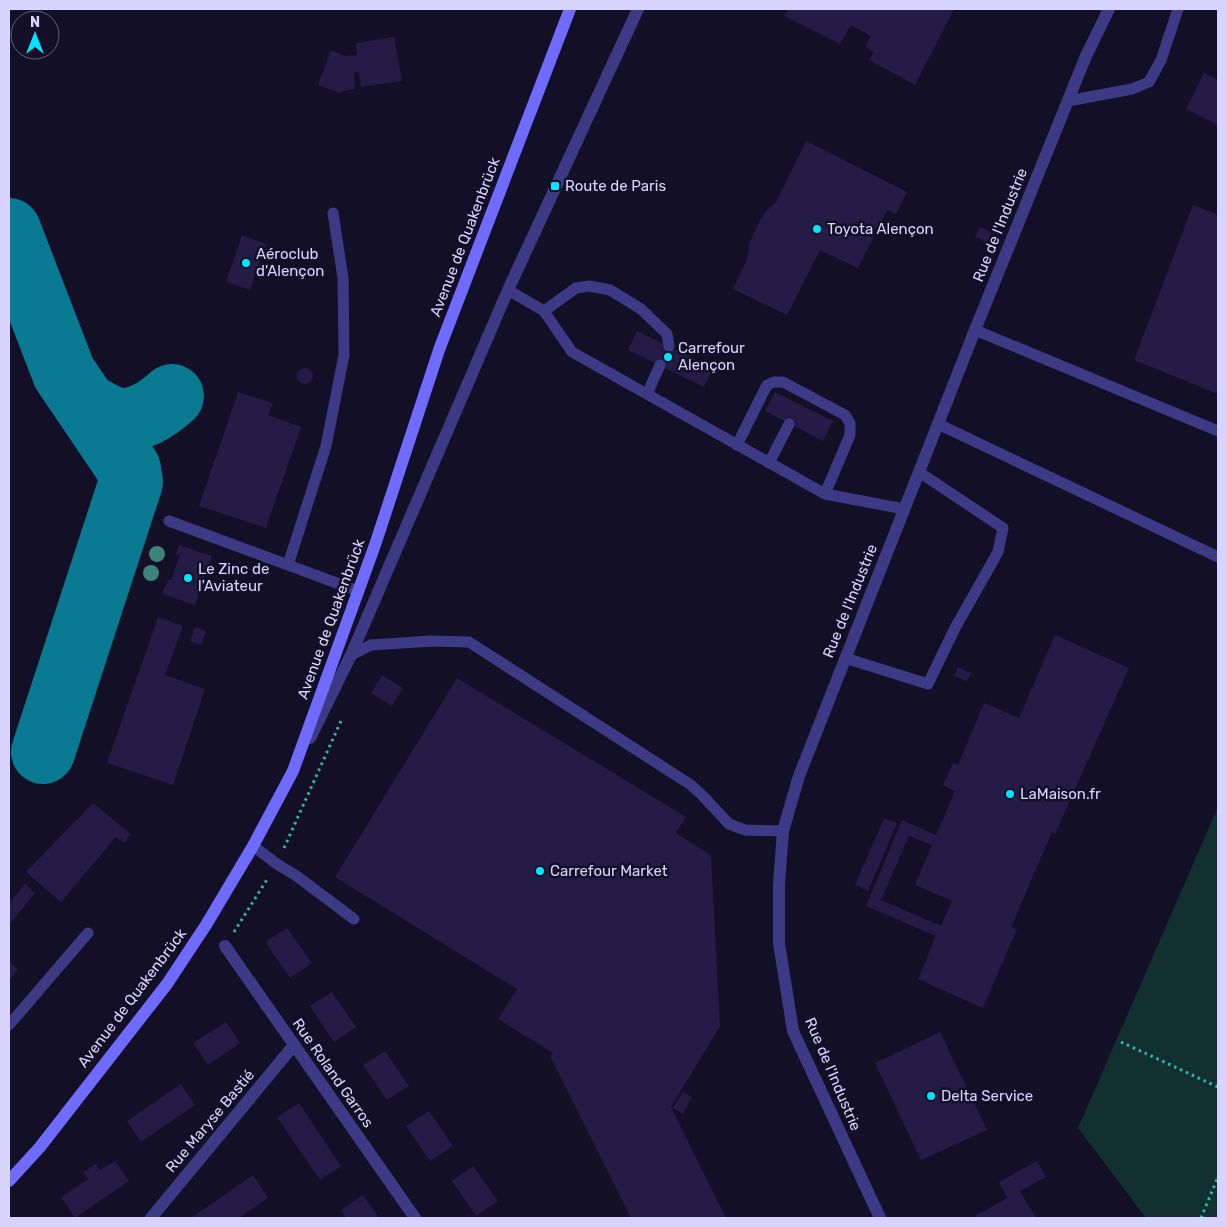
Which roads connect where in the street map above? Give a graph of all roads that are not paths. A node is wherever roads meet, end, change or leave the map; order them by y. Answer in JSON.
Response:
{"nodes":[{"id":1,"x":570,"y":9,"type":"edge"},
{"id":2,"x":638,"y":9,"type":"edge"},
{"id":3,"x":1109,"y":9,"type":"edge"},
{"id":4,"x":1178,"y":9,"type":"edge"},
{"id":5,"x":1068,"y":101,"type":"junction"},
{"id":6,"x":333,"y":213,"type":"dead end"},
{"id":7,"x":508,"y":290,"type":"junction"},
{"id":8,"x":544,"y":311,"type":"junction"},
{"id":9,"x":975,"y":330,"type":"junction"},
{"id":10,"x":669,"y":346,"type":"dead end"},
{"id":11,"x":660,"y":365,"type":"dead end"},
{"id":12,"x":804,"y":392,"type":"junction"},
{"id":13,"x":647,"y":394,"type":"junction"},
{"id":14,"x":799,"y":404,"type":"dead end"},
{"id":15,"x":789,"y":424,"type":"dead end"},
{"id":16,"x":938,"y":424,"type":"junction"},
{"id":17,"x":1218,"y":431,"type":"edge"},
{"id":18,"x":737,"y":444,"type":"junction"},
{"id":19,"x":769,"y":463,"type":"junction"},
{"id":20,"x":919,"y":472,"type":"junction"},
{"id":21,"x":825,"y":494,"type":"junction"},
{"id":22,"x":904,"y":509,"type":"junction"},
{"id":23,"x":169,"y":521,"type":"dead end"},
{"id":24,"x":1218,"y":557,"type":"edge"},
{"id":25,"x":288,"y":565,"type":"junction"},
{"id":26,"x":358,"y":591,"type":"junction"},
{"id":27,"x":351,"y":655,"type":"junction"},
{"id":28,"x":845,"y":658,"type":"junction"},
{"id":29,"x":293,"y":771,"type":"junction"},
{"id":30,"x":783,"y":831,"type":"junction"},
{"id":31,"x":253,"y":846,"type":"junction"},
{"id":32,"x":354,"y":919,"type":"dead end"},
{"id":33,"x":88,"y":933,"type":"dead end"},
{"id":34,"x":226,"y":946,"type":"dead end"},
{"id":35,"x":9,"y":1025,"type":"edge"},
{"id":36,"x":294,"y":1046,"type":"junction"},
{"id":37,"x":9,"y":1181,"type":"edge"},
{"id":38,"x":151,"y":1218,"type":"edge"},
{"id":39,"x":415,"y":1218,"type":"edge"},
{"id":40,"x":880,"y":1218,"type":"edge"}],
"edges":[{"from":1,"to":26,"type":"main road","name":"Avenue de Quakenbrück"},
{"from":2,"to":7,"type":"street"},
{"from":3,"to":5,"type":"street","name":"Rue de l'Industrie"},
{"from":4,"to":5,"type":"lane"},
{"from":5,"to":9,"type":"street","name":"Rue de l'Industrie"},
{"from":6,"to":25,"type":"lane"},
{"from":7,"to":8,"type":"lane"},
{"from":7,"to":27,"type":"street"},
{"from":8,"to":10,"type":"lane"},
{"from":8,"to":13,"type":"lane"},
{"from":9,"to":16,"type":"street","name":"Rue de l'Industrie"},
{"from":9,"to":17,"type":"lane"},
{"from":11,"to":13,"type":"lane"},
{"from":12,"to":14,"type":"lane"},
{"from":12,"to":18,"type":"lane"},
{"from":12,"to":21,"type":"lane"},
{"from":13,"to":18,"type":"lane"},
{"from":15,"to":19,"type":"lane"},
{"from":16,"to":20,"type":"street","name":"Rue de l'Industrie"},
{"from":16,"to":24,"type":"lane"},
{"from":18,"to":19,"type":"lane"},
{"from":19,"to":21,"type":"lane"},
{"from":20,"to":22,"type":"street","name":"Rue de l'Industrie"},
{"from":20,"to":28,"type":"lane"},
{"from":21,"to":22,"type":"lane"},
{"from":22,"to":28,"type":"street","name":"Rue de l'Industrie"},
{"from":23,"to":25,"type":"lane"},
{"from":25,"to":26,"type":"lane"},
{"from":26,"to":29,"type":"main road","name":"Avenue de Quakenbrück"},
{"from":27,"to":29,"type":"street"},
{"from":27,"to":30,"type":"lane"},
{"from":28,"to":30,"type":"street","name":"Rue de l'Industrie"},
{"from":29,"to":31,"type":"main road","name":"Avenue de Quakenbrück"},
{"from":30,"to":40,"type":"street","name":"Rue de l'Industrie"},
{"from":31,"to":32,"type":"lane"},
{"from":31,"to":37,"type":"main road","name":"Avenue de Quakenbrück"},
{"from":33,"to":35,"type":"lane"},
{"from":34,"to":36,"type":"street","name":"Rue Roland Garros"},
{"from":36,"to":38,"type":"street","name":"Rue Maryse Bastié"},
{"from":36,"to":39,"type":"street","name":"Rue Roland Garros"}]}
